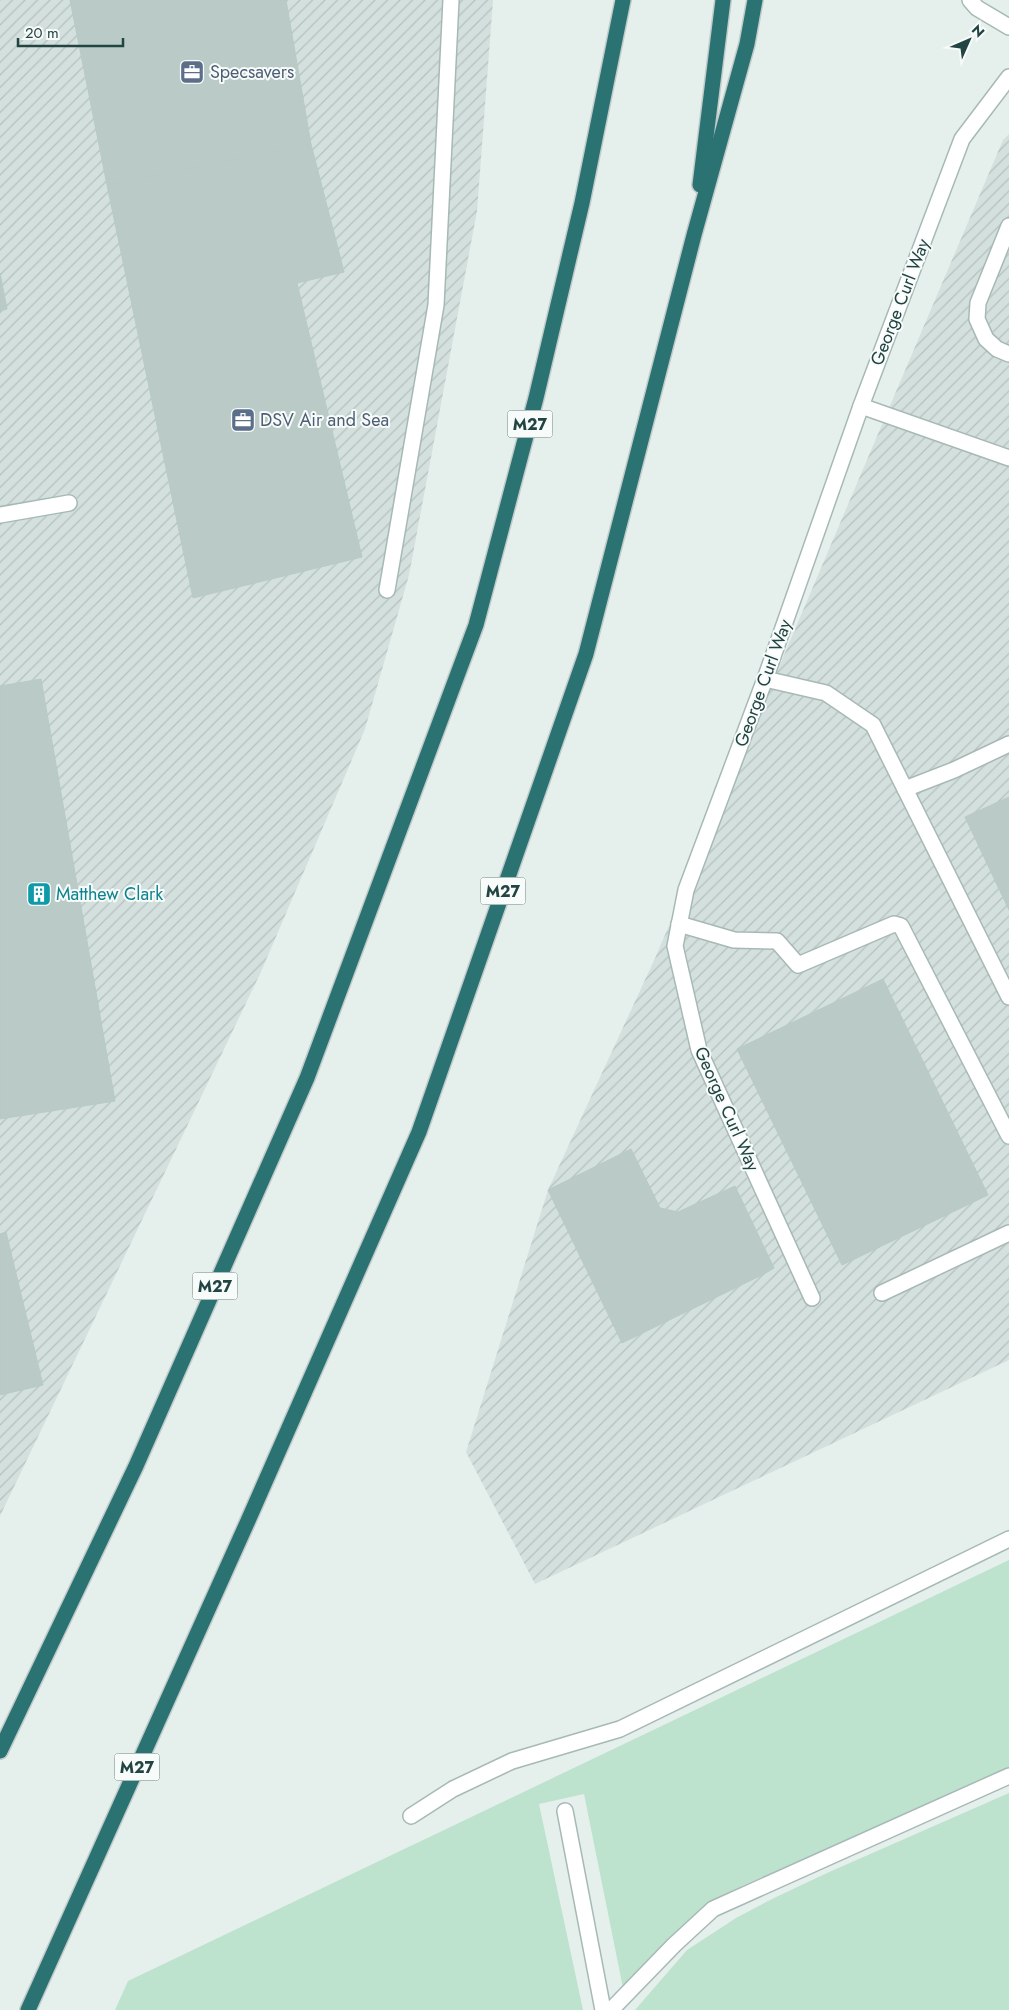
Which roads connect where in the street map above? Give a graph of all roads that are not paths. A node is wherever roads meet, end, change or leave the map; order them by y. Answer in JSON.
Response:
{"nodes":[{"id":1,"x":451,"y":0,"type":"edge"},
{"id":2,"x":618,"y":0,"type":"edge"},
{"id":3,"x":623,"y":0,"type":"edge"},
{"id":4,"x":724,"y":0,"type":"edge"},
{"id":5,"x":755,"y":0,"type":"edge"},
{"id":6,"x":970,"y":0,"type":"edge"},
{"id":7,"x":619,"y":27,"type":"junction"},
{"id":8,"x":1009,"y":27,"type":"edge"},
{"id":9,"x":1009,"y":77,"type":"edge"},
{"id":10,"x":1009,"y":226,"type":"edge"},
{"id":11,"x":694,"y":235,"type":"junction"},
{"id":12,"x":1009,"y":354,"type":"edge"},
{"id":13,"x":861,"y":406,"type":"junction"},
{"id":14,"x":1009,"y":458,"type":"edge"},
{"id":15,"x":69,"y":503,"type":"dead end"},
{"id":16,"x":0,"y":516,"type":"edge"},
{"id":17,"x":387,"y":590,"type":"dead end"},
{"id":18,"x":765,"y":679,"type":"junction"},
{"id":19,"x":1009,"y":744,"type":"edge"},
{"id":20,"x":905,"y":789,"type":"junction"},
{"id":21,"x":679,"y":924,"type":"junction"},
{"id":22,"x":1009,"y":997,"type":"edge"},
{"id":23,"x":1009,"y":1136,"type":"edge"},
{"id":24,"x":1009,"y":1233,"type":"edge"},
{"id":25,"x":882,"y":1294,"type":"dead end"},
{"id":26,"x":812,"y":1298,"type":"dead end"},
{"id":27,"x":1009,"y":1539,"type":"edge"},
{"id":28,"x":0,"y":1751,"type":"edge"},
{"id":29,"x":1009,"y":1776,"type":"edge"},
{"id":30,"x":565,"y":1811,"type":"dead end"},
{"id":31,"x":411,"y":1816,"type":"dead end"},
{"id":32,"x":28,"y":2010,"type":"edge"},
{"id":33,"x":603,"y":2010,"type":"edge"},
{"id":34,"x":611,"y":2010,"type":"edge"}],
"edges":[{"from":1,"to":17,"type":"street"},
{"from":2,"to":7,"type":"highway","number":"M27"},
{"from":3,"to":7,"type":"highway","number":"M27"},
{"from":4,"to":11,"type":"highway","number":"M27"},
{"from":5,"to":11,"type":"highway","number":"M27"},
{"from":6,"to":8,"type":"street"},
{"from":7,"to":28,"type":"highway","number":"M27"},
{"from":9,"to":13,"type":"street","name":"George Curl Way"},
{"from":10,"to":12,"type":"street"},
{"from":11,"to":32,"type":"highway","number":"M27"},
{"from":13,"to":14,"type":"street"},
{"from":13,"to":18,"type":"street","name":"George Curl Way"},
{"from":15,"to":16,"type":"street"},
{"from":18,"to":20,"type":"street"},
{"from":18,"to":21,"type":"street","name":"George Curl Way"},
{"from":19,"to":20,"type":"street"},
{"from":20,"to":22,"type":"street"},
{"from":21,"to":23,"type":"street"},
{"from":21,"to":26,"type":"street","name":"George Curl Way"},
{"from":24,"to":25,"type":"street"},
{"from":27,"to":31,"type":"street"},
{"from":29,"to":34,"type":"street"},
{"from":30,"to":33,"type":"street"}]}
